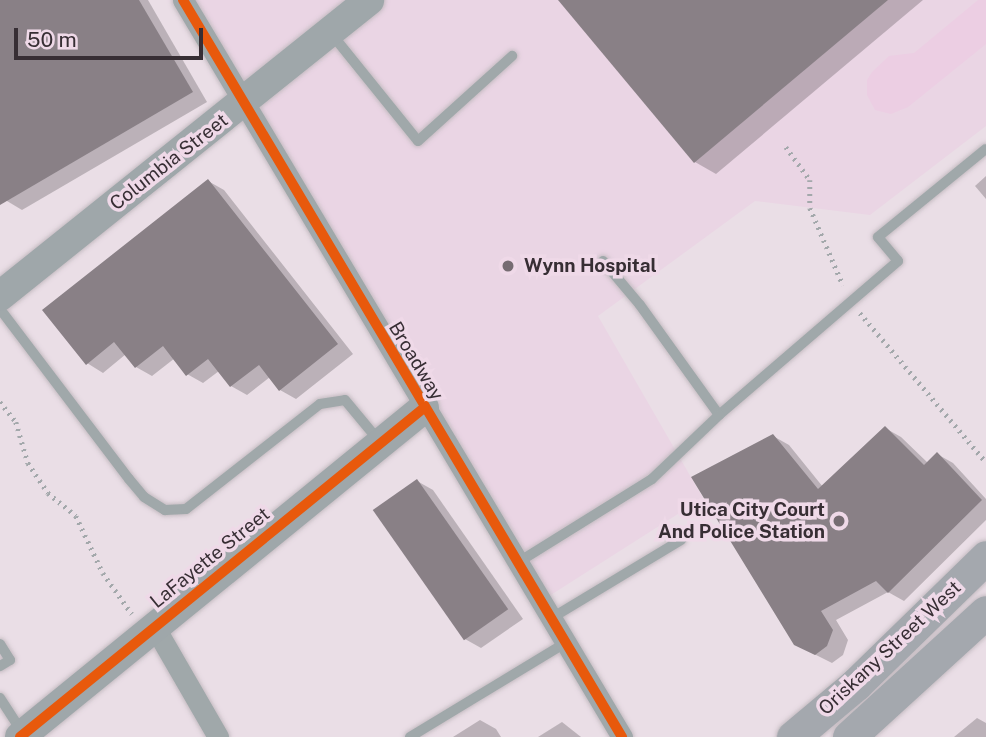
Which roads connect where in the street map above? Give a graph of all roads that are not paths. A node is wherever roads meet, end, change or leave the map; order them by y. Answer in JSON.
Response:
{"nodes":[{"id":1,"x":183,"y":0,"type":"edge"},
{"id":2,"x":369,"y":0,"type":"edge"},
{"id":3,"x":330,"y":32,"type":"junction"},
{"id":4,"x":512,"y":56,"type":"dead end"},
{"id":5,"x":243,"y":103,"type":"junction"},
{"id":6,"x":986,"y":149,"type":"edge"},
{"id":7,"x":603,"y":261,"type":"dead end"},
{"id":8,"x":0,"y":296,"type":"edge"},
{"id":9,"x":0,"y":309,"type":"edge"},
{"id":10,"x":424,"y":408,"type":"junction"},
{"id":11,"x":719,"y":415,"type":"junction"},
{"id":12,"x":381,"y":443,"type":"junction"},
{"id":13,"x":681,"y":540,"type":"dead end"},
{"id":14,"x":986,"y":556,"type":"edge"},
{"id":15,"x":517,"y":563,"type":"junction"},
{"id":16,"x":986,"y":612,"type":"edge"},
{"id":17,"x":550,"y":619,"type":"junction"},
{"id":18,"x":144,"y":621,"type":"junction"},
{"id":19,"x":565,"y":643,"type":"junction"},
{"id":20,"x":0,"y":644,"type":"edge"},
{"id":21,"x":0,"y":666,"type":"edge"},
{"id":22,"x":0,"y":698,"type":"edge"},
{"id":23,"x":22,"y":736,"type":"edge"},
{"id":24,"x":218,"y":737,"type":"edge"},
{"id":25,"x":410,"y":737,"type":"edge"},
{"id":26,"x":622,"y":737,"type":"edge"},
{"id":27,"x":793,"y":737,"type":"edge"},
{"id":28,"x":849,"y":737,"type":"edge"}],
"edges":[{"from":1,"to":5,"type":"street","name":"Broadway"},
{"from":2,"to":3,"type":"street","name":"Columbia Street"},
{"from":3,"to":4,"type":"lane"},
{"from":3,"to":5,"type":"street","name":"Columbia Street"},
{"from":5,"to":8,"type":"street","name":"Columbia Street"},
{"from":5,"to":10,"type":"street","name":"Broadway"},
{"from":6,"to":11,"type":"lane"},
{"from":7,"to":11,"type":"lane"},
{"from":9,"to":12,"type":"lane"},
{"from":10,"to":12,"type":"street","name":"LaFayette Street"},
{"from":10,"to":15,"type":"street","name":"Broadway"},
{"from":11,"to":15,"type":"lane"},
{"from":12,"to":18,"type":"street","name":"LaFayette Street"},
{"from":13,"to":17,"type":"lane"},
{"from":14,"to":27,"type":"main road","name":"Oriskany Street West"},
{"from":15,"to":17,"type":"street","name":"Broadway"},
{"from":16,"to":28,"type":"main road","name":"Oriskany Street West"},
{"from":17,"to":19,"type":"street","name":"Broadway"},
{"from":18,"to":23,"type":"street","name":"LaFayette Street"},
{"from":18,"to":24,"type":"street"},
{"from":19,"to":25,"type":"lane"},
{"from":19,"to":26,"type":"street","name":"Broadway"},
{"from":20,"to":21,"type":"lane"},
{"from":22,"to":23,"type":"lane"}]}
